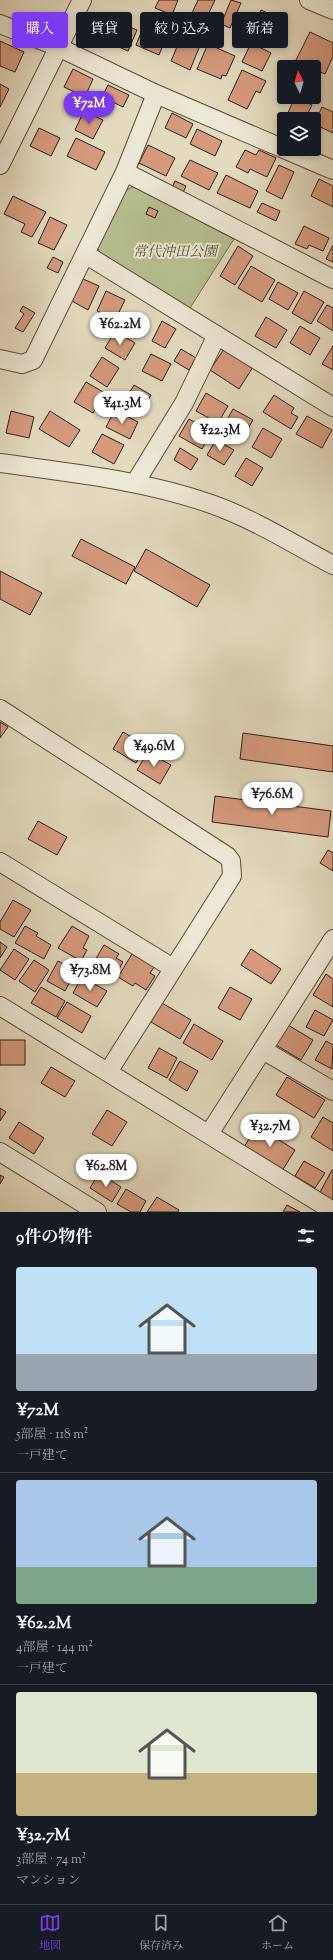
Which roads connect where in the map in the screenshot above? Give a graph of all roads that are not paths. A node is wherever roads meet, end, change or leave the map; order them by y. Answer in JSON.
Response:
{"nodes":[{"id":1,"x":82,"y":0,"type":"edge"},
{"id":2,"x":309,"y":0,"type":"edge"},
{"id":3,"x":333,"y":10,"type":"edge"},
{"id":4,"x":0,"y":24,"type":"edge"},
{"id":5,"x":68,"y":27,"type":"edge"},
{"id":6,"x":12,"y":29,"type":"edge"},
{"id":7,"x":58,"y":48,"type":"edge"},
{"id":8,"x":60,"y":48,"type":"edge"},
{"id":9,"x":156,"y":94,"type":"junction"},
{"id":10,"x":277,"y":146,"type":"edge"},
{"id":11,"x":300,"y":156,"type":"edge"},
{"id":12,"x":0,"y":165,"type":"edge"},
{"id":13,"x":333,"y":170,"type":"edge"},
{"id":14,"x":125,"y":172,"type":"junction"},
{"id":15,"x":85,"y":254,"type":"junction"},
{"id":16,"x":333,"y":279,"type":"edge"},
{"id":17,"x":217,"y":335,"type":"junction"},
{"id":18,"x":0,"y":359,"type":"edge"},
{"id":19,"x":333,"y":407,"type":"edge"},
{"id":20,"x":0,"y":463,"type":"edge"},
{"id":21,"x":135,"y":483,"type":"junction"},
{"id":22,"x":333,"y":565,"type":"edge"},
{"id":23,"x":0,"y":709,"type":"edge"},
{"id":24,"x":0,"y":862,"type":"edge"},
{"id":25,"x":333,"y":939,"type":"edge"},
{"id":26,"x":328,"y":958,"type":"edge"},
{"id":27,"x":173,"y":968,"type":"junction"},
{"id":28,"x":0,"y":1006,"type":"edge"},
{"id":29,"x":263,"y":1050,"type":"junction"},
{"id":30,"x":108,"y":1072,"type":"junction"},
{"id":31,"x":333,"y":1091,"type":"edge"},
{"id":32,"x":209,"y":1134,"type":"junction"},
{"id":33,"x":0,"y":1152,"type":"edge"},
{"id":34,"x":333,"y":1211,"type":"edge"},
{"id":35,"x":97,"y":1212,"type":"edge"}],
"edges":[{"from":1,"to":5,"type":"street"},
{"from":2,"to":3,"type":"street"},
{"from":4,"to":6,"type":"street"},
{"from":7,"to":12,"type":"street"},
{"from":8,"to":9,"type":"street"},
{"from":9,"to":10,"type":"street"},
{"from":9,"to":14,"type":"street"},
{"from":11,"to":13,"type":"street"},
{"from":14,"to":15,"type":"street"},
{"from":14,"to":16,"type":"street"},
{"from":15,"to":17,"type":"street"},
{"from":15,"to":18,"type":"street"},
{"from":17,"to":19,"type":"street"},
{"from":17,"to":21,"type":"street"},
{"from":20,"to":21,"type":"street"},
{"from":21,"to":22,"type":"street"},
{"from":23,"to":27,"type":"street"},
{"from":24,"to":27,"type":"street"},
{"from":25,"to":26,"type":"street"},
{"from":26,"to":29,"type":"street"},
{"from":27,"to":30,"type":"street"},
{"from":28,"to":30,"type":"street"},
{"from":29,"to":31,"type":"street"},
{"from":29,"to":32,"type":"street"},
{"from":30,"to":32,"type":"street"},
{"from":32,"to":34,"type":"street"},
{"from":33,"to":35,"type":"street"}]}
